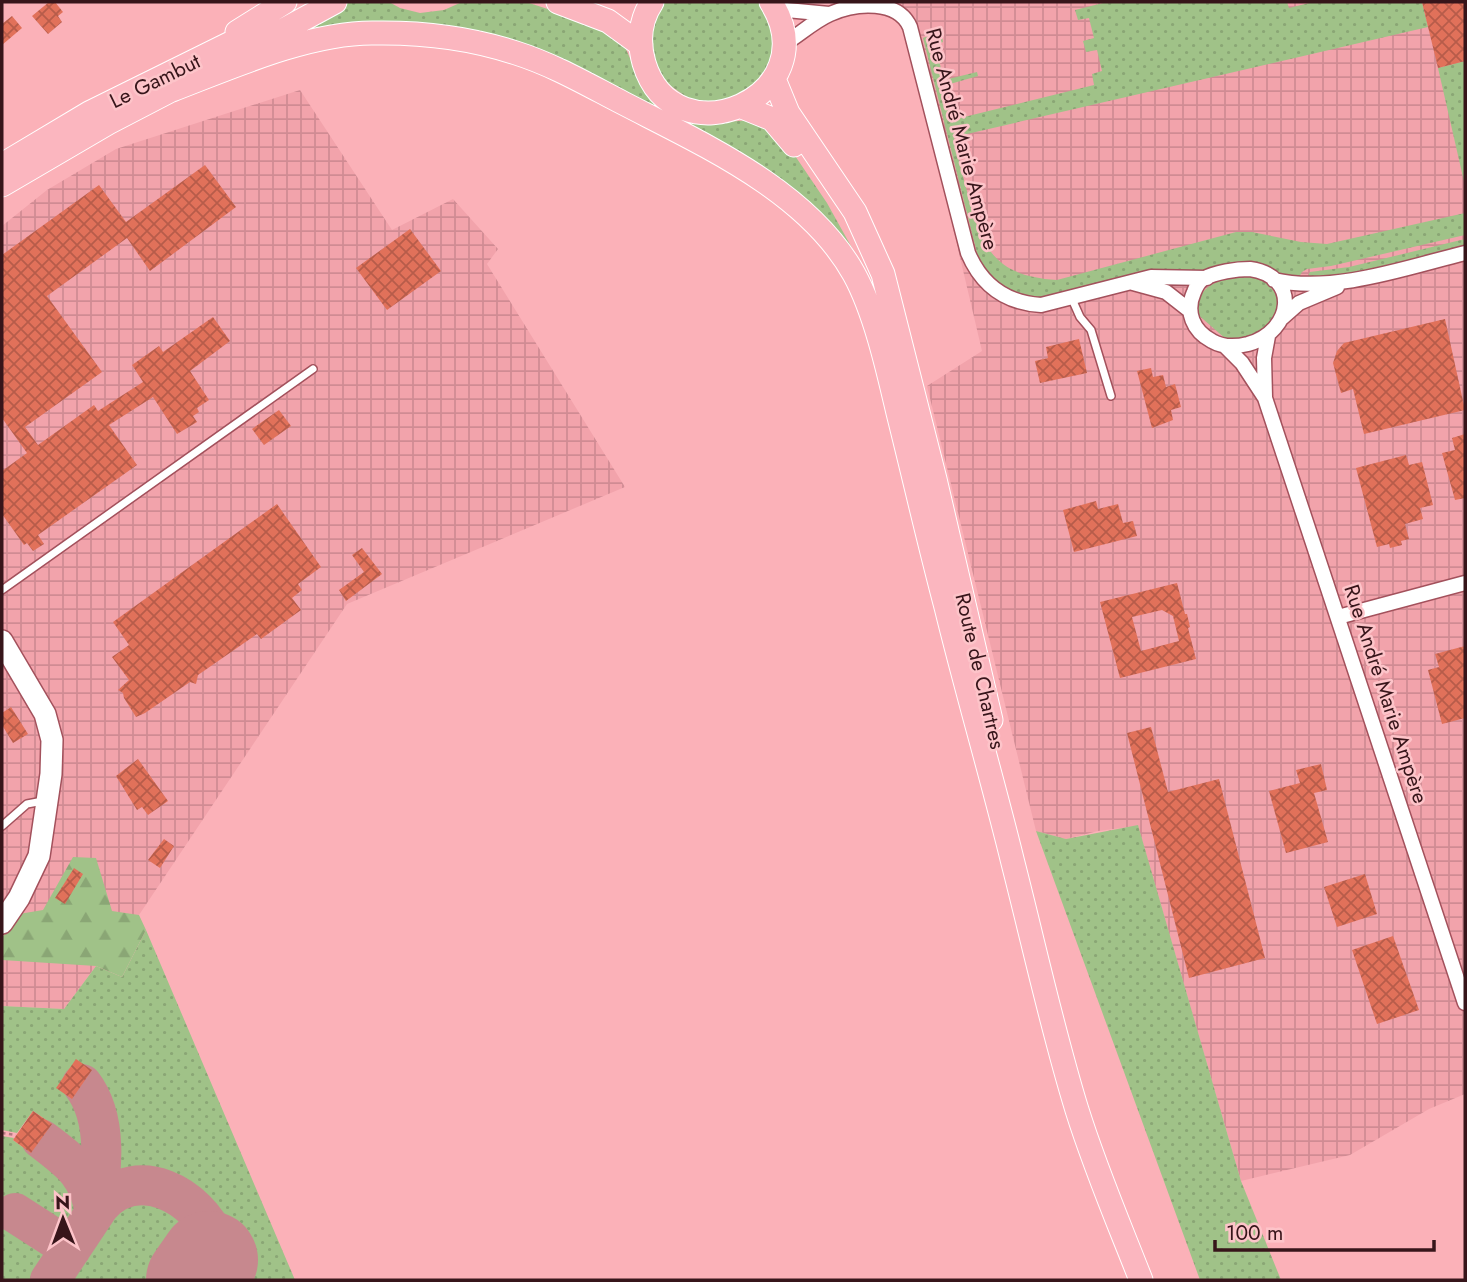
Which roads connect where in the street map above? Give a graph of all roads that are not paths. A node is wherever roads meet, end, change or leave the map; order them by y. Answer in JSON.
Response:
{"nodes":[{"id":1,"x":285,"y":2,"type":"edge"},
{"id":2,"x":311,"y":2,"type":"edge"},
{"id":3,"x":335,"y":2,"type":"edge"},
{"id":4,"x":558,"y":2,"type":"edge"},
{"id":5,"x":652,"y":2,"type":"edge"},
{"id":6,"x":774,"y":5,"type":"edge"},
{"id":7,"x":830,"y":14,"type":"junction"},
{"id":8,"x":784,"y":44,"type":"junction"},
{"id":9,"x":640,"y":45,"type":"junction"},
{"id":10,"x":774,"y":79,"type":"junction"},
{"id":11,"x":139,"y":87,"type":"junction"},
{"id":12,"x":172,"y":90,"type":"junction"},
{"id":13,"x":742,"y":107,"type":"junction"},
{"id":14,"x":2,"y":165,"type":"edge"},
{"id":15,"x":2,"y":185,"type":"edge"},
{"id":16,"x":1465,"y":253,"type":"edge"},
{"id":17,"x":1207,"y":278,"type":"junction"},
{"id":18,"x":1361,"y":278,"type":"junction"},
{"id":19,"x":1274,"y":280,"type":"junction"},
{"id":20,"x":1131,"y":283,"type":"junction"},
{"id":21,"x":1072,"y":299,"type":"junction"},
{"id":22,"x":1189,"y":310,"type":"junction"},
{"id":23,"x":1282,"y":318,"type":"junction"},
{"id":24,"x":1268,"y":336,"type":"junction"},
{"id":25,"x":1225,"y":346,"type":"junction"},
{"id":26,"x":313,"y":369,"type":"dead end"},
{"id":27,"x":888,"y":372,"type":"junction"},
{"id":28,"x":1111,"y":396,"type":"dead end"},
{"id":29,"x":1265,"y":398,"type":"junction"},
{"id":30,"x":1465,"y":583,"type":"edge"},
{"id":31,"x":2,"y":590,"type":"edge"},
{"id":32,"x":1338,"y":617,"type":"junction"},
{"id":33,"x":2,"y":641,"type":"edge"},
{"id":34,"x":47,"y":800,"type":"junction"},
{"id":35,"x":2,"y":826,"type":"edge"},
{"id":36,"x":2,"y":923,"type":"edge"},
{"id":37,"x":1465,"y":1003,"type":"edge"},
{"id":38,"x":1141,"y":1280,"type":"edge"},
{"id":39,"x":1154,"y":1280,"type":"edge"}],
"edges":[{"from":1,"to":11,"type":"main road"},
{"from":2,"to":11,"type":"main road","name":"Le Gambut"},
{"from":3,"to":12,"type":"main road"},
{"from":4,"to":9,"type":"main road"},
{"from":5,"to":9,"type":"main road"},
{"from":6,"to":7,"type":"street","name":"Rue André Marie Ampère"},
{"from":6,"to":8,"type":"main road"},
{"from":7,"to":8,"type":"street","name":"Rue André Marie Ampère"},
{"from":7,"to":21,"type":"street","name":"Rue André Marie Ampère"},
{"from":8,"to":10,"type":"main road"},
{"from":9,"to":13,"type":"main road"},
{"from":10,"to":13,"type":"main road"},
{"from":10,"to":39,"type":"main road","name":"Route de Chartres"},
{"from":11,"to":14,"type":"main road","name":"Le Gambut"},
{"from":12,"to":15,"type":"main road","name":"Le Gambut"},
{"from":12,"to":27,"type":"main road"},
{"from":13,"to":27,"type":"main road"},
{"from":16,"to":18,"type":"street"},
{"from":17,"to":19,"type":"street"},
{"from":17,"to":20,"type":"street","name":"Rue André Marie Ampère"},
{"from":17,"to":22,"type":"street"},
{"from":18,"to":19,"type":"street"},
{"from":18,"to":23,"type":"street"},
{"from":19,"to":23,"type":"street"},
{"from":20,"to":21,"type":"street","name":"Rue André Marie Ampère"},
{"from":20,"to":22,"type":"street","name":"Rue André Marie Ampère"},
{"from":21,"to":28,"type":"lane"},
{"from":22,"to":25,"type":"street"},
{"from":23,"to":24,"type":"street"},
{"from":24,"to":25,"type":"street"},
{"from":24,"to":29,"type":"street","name":"Rue André Marie Ampère"},
{"from":25,"to":29,"type":"street","name":"Rue André Marie Ampère"},
{"from":26,"to":31,"type":"lane"},
{"from":27,"to":38,"type":"main road"},
{"from":29,"to":32,"type":"street","name":"Rue André Marie Ampère"},
{"from":30,"to":32,"type":"street"},
{"from":32,"to":37,"type":"street","name":"Rue André Marie Ampère"},
{"from":33,"to":34,"type":"street"},
{"from":34,"to":35,"type":"lane"},
{"from":34,"to":36,"type":"street"}]}
